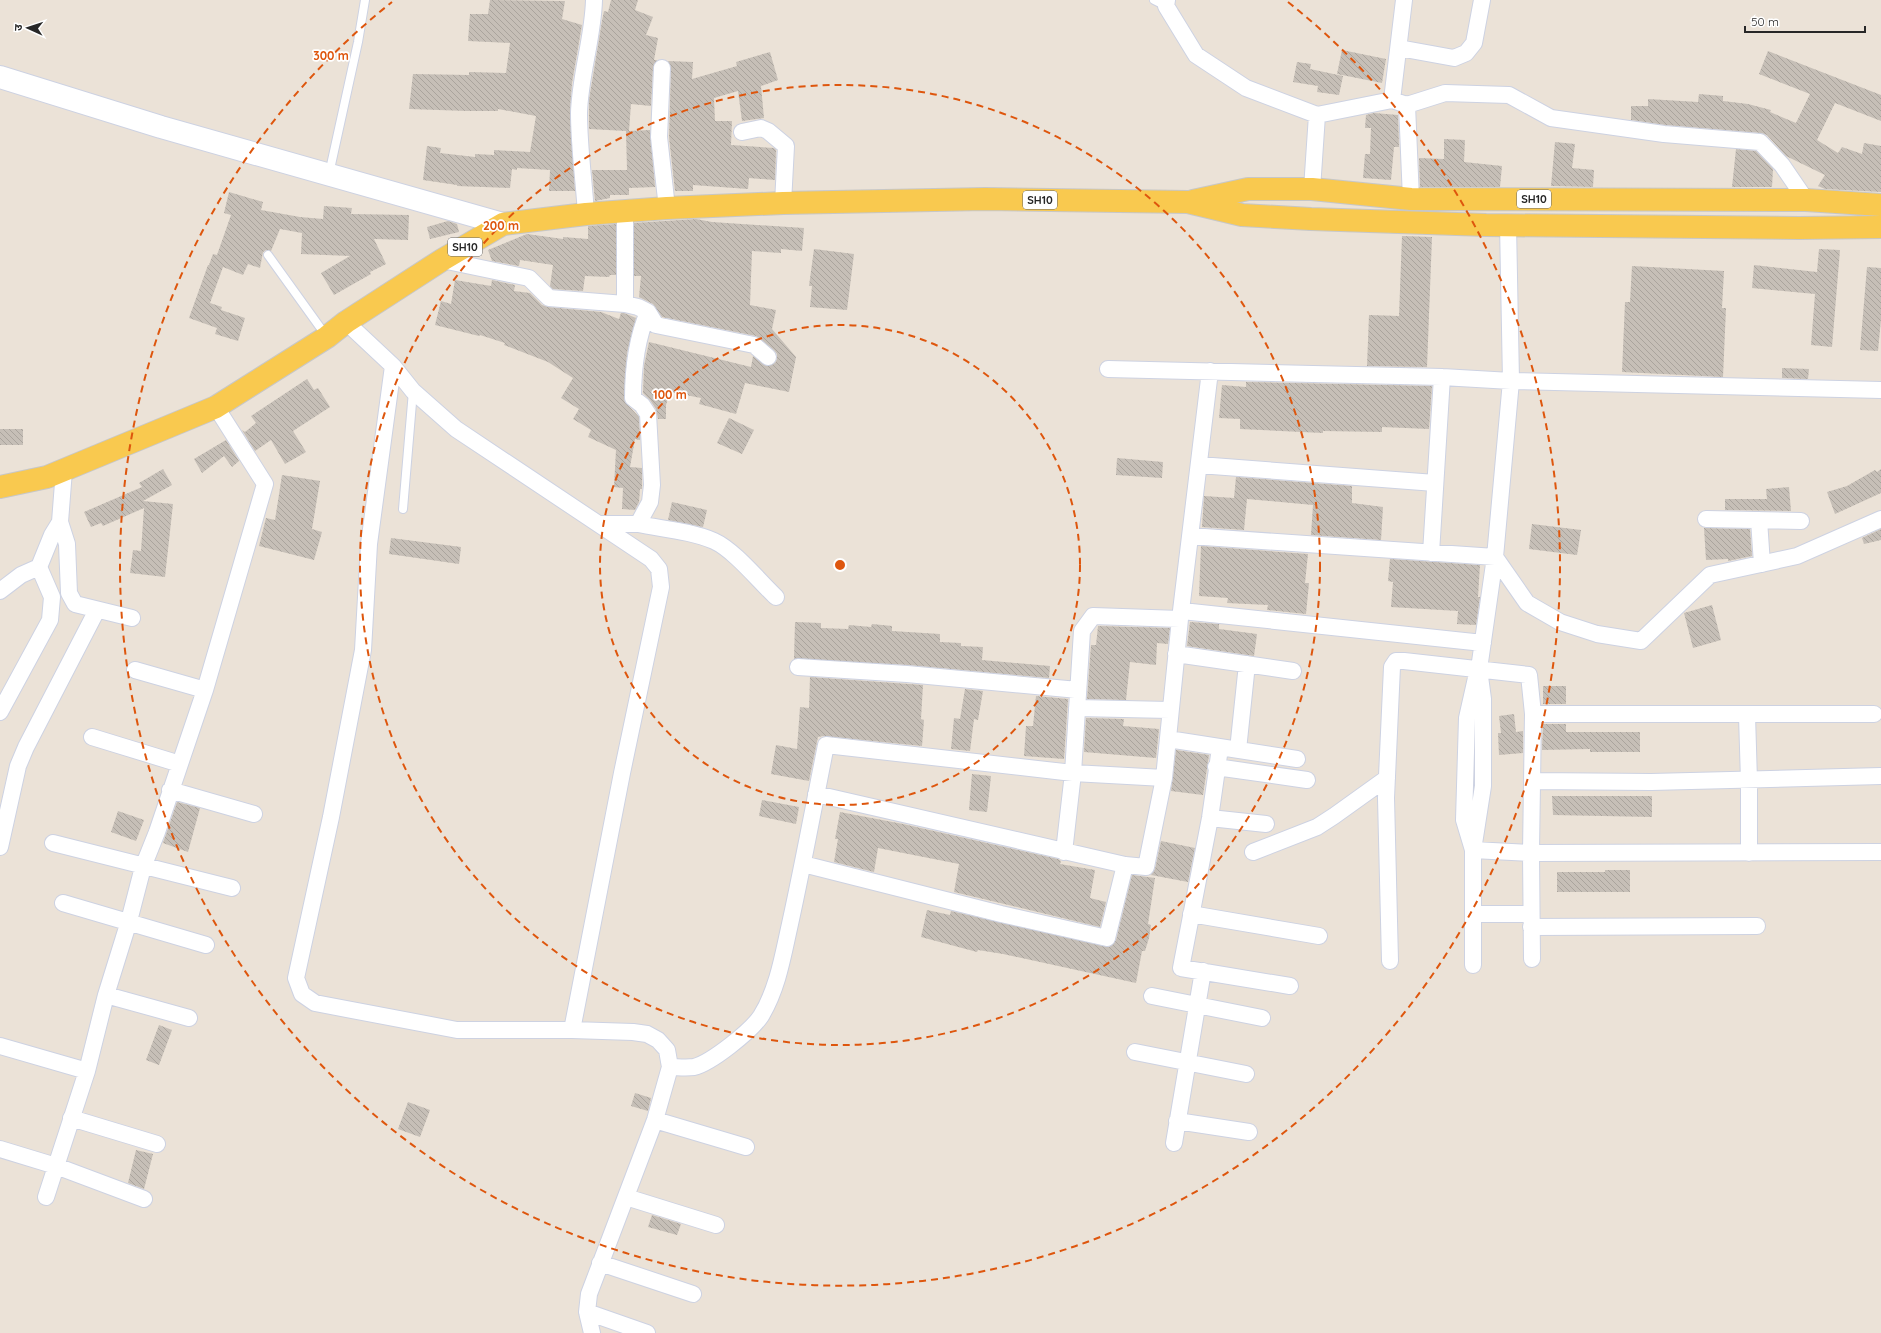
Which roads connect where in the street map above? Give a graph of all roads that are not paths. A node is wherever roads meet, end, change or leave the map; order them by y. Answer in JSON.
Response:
{"nodes":[{"id":1,"x":365,"y":0,"type":"edge"},
{"id":2,"x":594,"y":0,"type":"edge"},
{"id":3,"x":1404,"y":0,"type":"edge"},
{"id":4,"x":1482,"y":0,"type":"edge"},
{"id":5,"x":1162,"y":2,"type":"edge"},
{"id":6,"x":1399,"y":48,"type":"junction"},
{"id":7,"x":662,"y":68,"type":"dead end"},
{"id":8,"x":0,"y":77,"type":"edge"},
{"id":9,"x":1400,"y":103,"type":"junction"},
{"id":10,"x":1317,"y":115,"type":"junction"},
{"id":11,"x":742,"y":132,"type":"dead end"},
{"id":12,"x":329,"y":175,"type":"junction"},
{"id":13,"x":1312,"y":189,"type":"junction"},
{"id":14,"x":1411,"y":199,"type":"junction"},
{"id":15,"x":1806,"y":200,"type":"junction"},
{"id":16,"x":1188,"y":202,"type":"junction"},
{"id":17,"x":783,"y":203,"type":"junction"},
{"id":18,"x":1881,"y":205,"type":"edge"},
{"id":19,"x":667,"y":208,"type":"junction"},
{"id":20,"x":625,"y":211,"type":"junction"},
{"id":21,"x":586,"y":214,"type":"junction"},
{"id":22,"x":503,"y":224,"type":"junction"},
{"id":23,"x":1508,"y":224,"type":"junction"},
{"id":24,"x":1878,"y":228,"type":"edge"},
{"id":25,"x":268,"y":254,"type":"dead end"},
{"id":26,"x":442,"y":260,"type":"junction"},
{"id":27,"x":625,"y":304,"type":"junction"},
{"id":28,"x":648,"y":312,"type":"junction"},
{"id":29,"x":346,"y":322,"type":"junction"},
{"id":30,"x":327,"y":337,"type":"junction"},
{"id":31,"x":768,"y":357,"type":"dead end"},
{"id":32,"x":393,"y":366,"type":"junction"},
{"id":33,"x":1108,"y":369,"type":"dead end"},
{"id":34,"x":1210,"y":371,"type":"junction"},
{"id":35,"x":1442,"y":377,"type":"junction"},
{"id":36,"x":1511,"y":381,"type":"junction"},
{"id":37,"x":1881,"y":390,"type":"edge"},
{"id":38,"x":413,"y":391,"type":"junction"},
{"id":39,"x":216,"y":406,"type":"junction"},
{"id":40,"x":1199,"y":465,"type":"junction"},
{"id":41,"x":64,"y":470,"type":"junction"},
{"id":42,"x":1434,"y":483,"type":"junction"},
{"id":43,"x":0,"y":486,"type":"edge"},
{"id":44,"x":403,"y":509,"type":"dead end"},
{"id":45,"x":1881,"y":519,"type":"edge"},
{"id":46,"x":1706,"y":520,"type":"dead end"},
{"id":47,"x":1759,"y":520,"type":"junction"},
{"id":48,"x":1801,"y":521,"type":"dead end"},
{"id":49,"x":60,"y":522,"type":"junction"},
{"id":50,"x":601,"y":524,"type":"junction"},
{"id":51,"x":638,"y":524,"type":"junction"},
{"id":52,"x":1190,"y":536,"type":"junction"},
{"id":53,"x":1431,"y":554,"type":"junction"},
{"id":54,"x":1495,"y":557,"type":"junction"},
{"id":55,"x":1762,"y":564,"type":"junction"},
{"id":56,"x":39,"y":567,"type":"junction"},
{"id":57,"x":0,"y":591,"type":"edge"},
{"id":58,"x":776,"y":597,"type":"dead end"},
{"id":59,"x":97,"y":610,"type":"junction"},
{"id":60,"x":1180,"y":615,"type":"junction"},
{"id":61,"x":132,"y":618,"type":"dead end"},
{"id":62,"x":1483,"y":643,"type":"junction"},
{"id":63,"x":1176,"y":654,"type":"junction"},
{"id":64,"x":1247,"y":664,"type":"junction"},
{"id":65,"x":798,"y":667,"type":"dead end"},
{"id":66,"x":1478,"y":669,"type":"junction"},
{"id":67,"x":135,"y":670,"type":"dead end"},
{"id":68,"x":1292,"y":670,"type":"dead end"},
{"id":69,"x":205,"y":690,"type":"junction"},
{"id":70,"x":1078,"y":690,"type":"junction"},
{"id":71,"x":1077,"y":708,"type":"junction"},
{"id":72,"x":1170,"y":710,"type":"junction"},
{"id":73,"x":0,"y":712,"type":"edge"},
{"id":74,"x":1533,"y":714,"type":"junction"},
{"id":75,"x":1874,"y":714,"type":"dead end"},
{"id":76,"x":1747,"y":715,"type":"junction"},
{"id":77,"x":92,"y":737,"type":"dead end"},
{"id":78,"x":1168,"y":739,"type":"junction"},
{"id":79,"x":1220,"y":748,"type":"junction"},
{"id":80,"x":1238,"y":750,"type":"junction"},
{"id":81,"x":1297,"y":759,"type":"dead end"},
{"id":82,"x":180,"y":764,"type":"junction"},
{"id":83,"x":1216,"y":767,"type":"junction"},
{"id":84,"x":1072,"y":773,"type":"junction"},
{"id":85,"x":1881,"y":776,"type":"edge"},
{"id":86,"x":1164,"y":778,"type":"junction"},
{"id":87,"x":1387,"y":778,"type":"junction"},
{"id":88,"x":1307,"y":780,"type":"dead end"},
{"id":89,"x":1532,"y":781,"type":"junction"},
{"id":90,"x":1749,"y":781,"type":"junction"},
{"id":91,"x":170,"y":790,"type":"junction"},
{"id":92,"x":816,"y":794,"type":"junction"},
{"id":93,"x":254,"y":814,"type":"dead end"},
{"id":94,"x":1210,"y":818,"type":"junction"},
{"id":95,"x":1266,"y":824,"type":"dead end"},
{"id":96,"x":53,"y":843,"type":"dead end"},
{"id":97,"x":0,"y":847,"type":"edge"},
{"id":98,"x":1473,"y":850,"type":"junction"},
{"id":99,"x":1064,"y":852,"type":"junction"},
{"id":100,"x":1254,"y":852,"type":"dead end"},
{"id":101,"x":1531,"y":852,"type":"junction"},
{"id":102,"x":1881,"y":852,"type":"edge"},
{"id":103,"x":1749,"y":853,"type":"junction"},
{"id":104,"x":803,"y":864,"type":"junction"},
{"id":105,"x":1125,"y":865,"type":"junction"},
{"id":106,"x":143,"y":867,"type":"junction"},
{"id":107,"x":232,"y":888,"type":"dead end"},
{"id":108,"x":64,"y":903,"type":"dead end"},
{"id":109,"x":1191,"y":914,"type":"junction"},
{"id":110,"x":1473,"y":914,"type":"junction"},
{"id":111,"x":1531,"y":920,"type":"junction"},
{"id":112,"x":129,"y":921,"type":"junction"},
{"id":113,"x":1757,"y":926,"type":"dead end"},
{"id":114,"x":1319,"y":936,"type":"dead end"},
{"id":115,"x":206,"y":945,"type":"dead end"},
{"id":116,"x":1532,"y":959,"type":"dead end"},
{"id":117,"x":1390,"y":961,"type":"dead end"},
{"id":118,"x":1473,"y":965,"type":"dead end"},
{"id":119,"x":1203,"y":971,"type":"junction"},
{"id":120,"x":1290,"y":986,"type":"dead end"},
{"id":121,"x":106,"y":995,"type":"junction"},
{"id":122,"x":1152,"y":996,"type":"dead end"},
{"id":123,"x":1197,"y":1005,"type":"junction"},
{"id":124,"x":189,"y":1018,"type":"dead end"},
{"id":125,"x":1262,"y":1018,"type":"dead end"},
{"id":126,"x":572,"y":1030,"type":"junction"},
{"id":127,"x":0,"y":1046,"type":"edge"},
{"id":128,"x":1135,"y":1052,"type":"dead end"},
{"id":129,"x":1188,"y":1062,"type":"junction"},
{"id":130,"x":670,"y":1067,"type":"junction"},
{"id":131,"x":87,"y":1071,"type":"junction"},
{"id":132,"x":1246,"y":1074,"type":"dead end"},
{"id":133,"x":71,"y":1118,"type":"junction"},
{"id":134,"x":655,"y":1120,"type":"junction"},
{"id":135,"x":1177,"y":1121,"type":"junction"},
{"id":136,"x":1249,"y":1132,"type":"dead end"},
{"id":137,"x":1174,"y":1143,"type":"dead end"},
{"id":138,"x":157,"y":1144,"type":"dead end"},
{"id":139,"x":746,"y":1147,"type":"dead end"},
{"id":140,"x":0,"y":1149,"type":"edge"},
{"id":141,"x":56,"y":1166,"type":"junction"},
{"id":142,"x":46,"y":1197,"type":"dead end"},
{"id":143,"x":626,"y":1197,"type":"junction"},
{"id":144,"x":144,"y":1199,"type":"dead end"},
{"id":145,"x":716,"y":1225,"type":"dead end"},
{"id":146,"x":600,"y":1263,"type":"junction"},
{"id":147,"x":693,"y":1294,"type":"dead end"},
{"id":148,"x":587,"y":1312,"type":"junction"},
{"id":149,"x":592,"y":1333,"type":"edge"},
{"id":150,"x":647,"y":1333,"type":"edge"}],
"edges":[{"from":1,"to":12,"type":"lane"},
{"from":2,"to":21,"type":"street"},
{"from":3,"to":6,"type":"street"},
{"from":4,"to":6,"type":"street"},
{"from":5,"to":10,"type":"street"},
{"from":6,"to":9,"type":"street"},
{"from":7,"to":19,"type":"street"},
{"from":8,"to":12,"type":"street"},
{"from":9,"to":10,"type":"street"},
{"from":9,"to":14,"type":"street"},
{"from":9,"to":15,"type":"street"},
{"from":10,"to":13,"type":"street"},
{"from":11,"to":17,"type":"street"},
{"from":12,"to":22,"type":"street"},
{"from":13,"to":14,"type":"main road","number":"SH10"},
{"from":13,"to":16,"type":"main road","number":"SH10"},
{"from":14,"to":15,"type":"main road","number":"SH10"},
{"from":15,"to":18,"type":"main road","number":"SH10"},
{"from":16,"to":17,"type":"main road","number":"SH10"},
{"from":16,"to":23,"type":"main road","number":"SH10"},
{"from":17,"to":19,"type":"main road","number":"SH10"},
{"from":19,"to":20,"type":"main road","number":"SH10"},
{"from":20,"to":21,"type":"main road","number":"SH10"},
{"from":20,"to":27,"type":"street"},
{"from":21,"to":22,"type":"main road","number":"SH10"},
{"from":22,"to":26,"type":"main road","number":"SH10"},
{"from":23,"to":24,"type":"main road","number":"SH10"},
{"from":23,"to":36,"type":"street"},
{"from":25,"to":30,"type":"lane"},
{"from":26,"to":27,"type":"street"},
{"from":26,"to":29,"type":"main road","number":"SH10"},
{"from":27,"to":28,"type":"street"},
{"from":28,"to":31,"type":"street"},
{"from":28,"to":51,"type":"street"},
{"from":29,"to":30,"type":"main road","number":"SH10"},
{"from":29,"to":32,"type":"street"},
{"from":30,"to":39,"type":"main road","number":"SH10"},
{"from":32,"to":38,"type":"street"},
{"from":32,"to":126,"type":"street"},
{"from":33,"to":34,"type":"street"},
{"from":34,"to":35,"type":"street"},
{"from":34,"to":40,"type":"street"},
{"from":35,"to":36,"type":"street"},
{"from":35,"to":42,"type":"street"},
{"from":36,"to":37,"type":"street"},
{"from":36,"to":54,"type":"street"},
{"from":38,"to":44,"type":"lane"},
{"from":38,"to":50,"type":"street"},
{"from":39,"to":41,"type":"main road","number":"SH10"},
{"from":39,"to":69,"type":"street"},
{"from":40,"to":42,"type":"street"},
{"from":40,"to":52,"type":"street"},
{"from":41,"to":43,"type":"main road","number":"SH10"},
{"from":41,"to":49,"type":"street"},
{"from":42,"to":53,"type":"street"},
{"from":45,"to":55,"type":"street"},
{"from":46,"to":47,"type":"street"},
{"from":47,"to":48,"type":"street"},
{"from":47,"to":55,"type":"street"},
{"from":49,"to":56,"type":"street"},
{"from":49,"to":59,"type":"street"},
{"from":50,"to":51,"type":"street"},
{"from":50,"to":126,"type":"street"},
{"from":51,"to":58,"type":"street"},
{"from":52,"to":53,"type":"street"},
{"from":52,"to":60,"type":"street"},
{"from":53,"to":54,"type":"street"},
{"from":54,"to":55,"type":"street"},
{"from":54,"to":62,"type":"street"},
{"from":56,"to":57,"type":"street"},
{"from":56,"to":73,"type":"street"},
{"from":59,"to":61,"type":"street"},
{"from":59,"to":97,"type":"street"},
{"from":60,"to":62,"type":"street"},
{"from":60,"to":63,"type":"street"},
{"from":60,"to":70,"type":"street"},
{"from":62,"to":66,"type":"street"},
{"from":63,"to":64,"type":"street"},
{"from":63,"to":72,"type":"street"},
{"from":64,"to":68,"type":"street"},
{"from":64,"to":80,"type":"street"},
{"from":65,"to":70,"type":"street"},
{"from":66,"to":74,"type":"street"},
{"from":66,"to":87,"type":"street"},
{"from":66,"to":98,"type":"street"},
{"from":67,"to":69,"type":"street"},
{"from":69,"to":82,"type":"street"},
{"from":70,"to":71,"type":"street"},
{"from":71,"to":72,"type":"street"},
{"from":71,"to":84,"type":"street"},
{"from":72,"to":78,"type":"street"},
{"from":74,"to":76,"type":"street"},
{"from":74,"to":89,"type":"street"},
{"from":75,"to":76,"type":"street"},
{"from":76,"to":90,"type":"street"},
{"from":77,"to":82,"type":"street"},
{"from":78,"to":79,"type":"street"},
{"from":78,"to":86,"type":"street"},
{"from":79,"to":80,"type":"street"},
{"from":79,"to":83,"type":"street"},
{"from":80,"to":81,"type":"street"},
{"from":82,"to":91,"type":"street"},
{"from":83,"to":88,"type":"street"},
{"from":83,"to":94,"type":"street"},
{"from":84,"to":86,"type":"street"},
{"from":84,"to":92,"type":"street"},
{"from":84,"to":99,"type":"street"},
{"from":85,"to":90,"type":"street"},
{"from":86,"to":105,"type":"street"},
{"from":87,"to":100,"type":"street"},
{"from":87,"to":117,"type":"street"},
{"from":89,"to":90,"type":"street"},
{"from":89,"to":101,"type":"street"},
{"from":90,"to":103,"type":"street"},
{"from":91,"to":93,"type":"street"},
{"from":91,"to":106,"type":"street"},
{"from":92,"to":99,"type":"street"},
{"from":92,"to":104,"type":"street"},
{"from":94,"to":95,"type":"street"},
{"from":94,"to":109,"type":"street"},
{"from":96,"to":106,"type":"street"},
{"from":98,"to":101,"type":"street"},
{"from":98,"to":110,"type":"street"},
{"from":99,"to":105,"type":"street"},
{"from":101,"to":103,"type":"street"},
{"from":101,"to":111,"type":"street"},
{"from":102,"to":103,"type":"street"},
{"from":104,"to":105,"type":"street"},
{"from":104,"to":130,"type":"street"},
{"from":106,"to":107,"type":"street"},
{"from":106,"to":112,"type":"street"},
{"from":108,"to":112,"type":"street"},
{"from":109,"to":114,"type":"street"},
{"from":109,"to":119,"type":"street"},
{"from":110,"to":111,"type":"street"},
{"from":110,"to":118,"type":"street"},
{"from":111,"to":113,"type":"street"},
{"from":111,"to":116,"type":"street"},
{"from":112,"to":115,"type":"street"},
{"from":112,"to":121,"type":"street"},
{"from":119,"to":120,"type":"street"},
{"from":119,"to":123,"type":"street"},
{"from":121,"to":124,"type":"street"},
{"from":121,"to":131,"type":"street"},
{"from":122,"to":123,"type":"street"},
{"from":123,"to":125,"type":"street"},
{"from":123,"to":129,"type":"street"},
{"from":126,"to":130,"type":"street"},
{"from":127,"to":131,"type":"street"},
{"from":128,"to":129,"type":"street"},
{"from":129,"to":132,"type":"street"},
{"from":129,"to":135,"type":"street"},
{"from":130,"to":134,"type":"street"},
{"from":131,"to":133,"type":"street"},
{"from":133,"to":138,"type":"street"},
{"from":133,"to":141,"type":"street"},
{"from":134,"to":139,"type":"street"},
{"from":134,"to":143,"type":"street"},
{"from":135,"to":136,"type":"street"},
{"from":135,"to":137,"type":"street"},
{"from":140,"to":141,"type":"street"},
{"from":141,"to":142,"type":"street"},
{"from":141,"to":144,"type":"street"},
{"from":143,"to":145,"type":"street"},
{"from":143,"to":146,"type":"street"},
{"from":146,"to":147,"type":"street"},
{"from":146,"to":148,"type":"street"},
{"from":148,"to":149,"type":"street"},
{"from":148,"to":150,"type":"street"}]}
